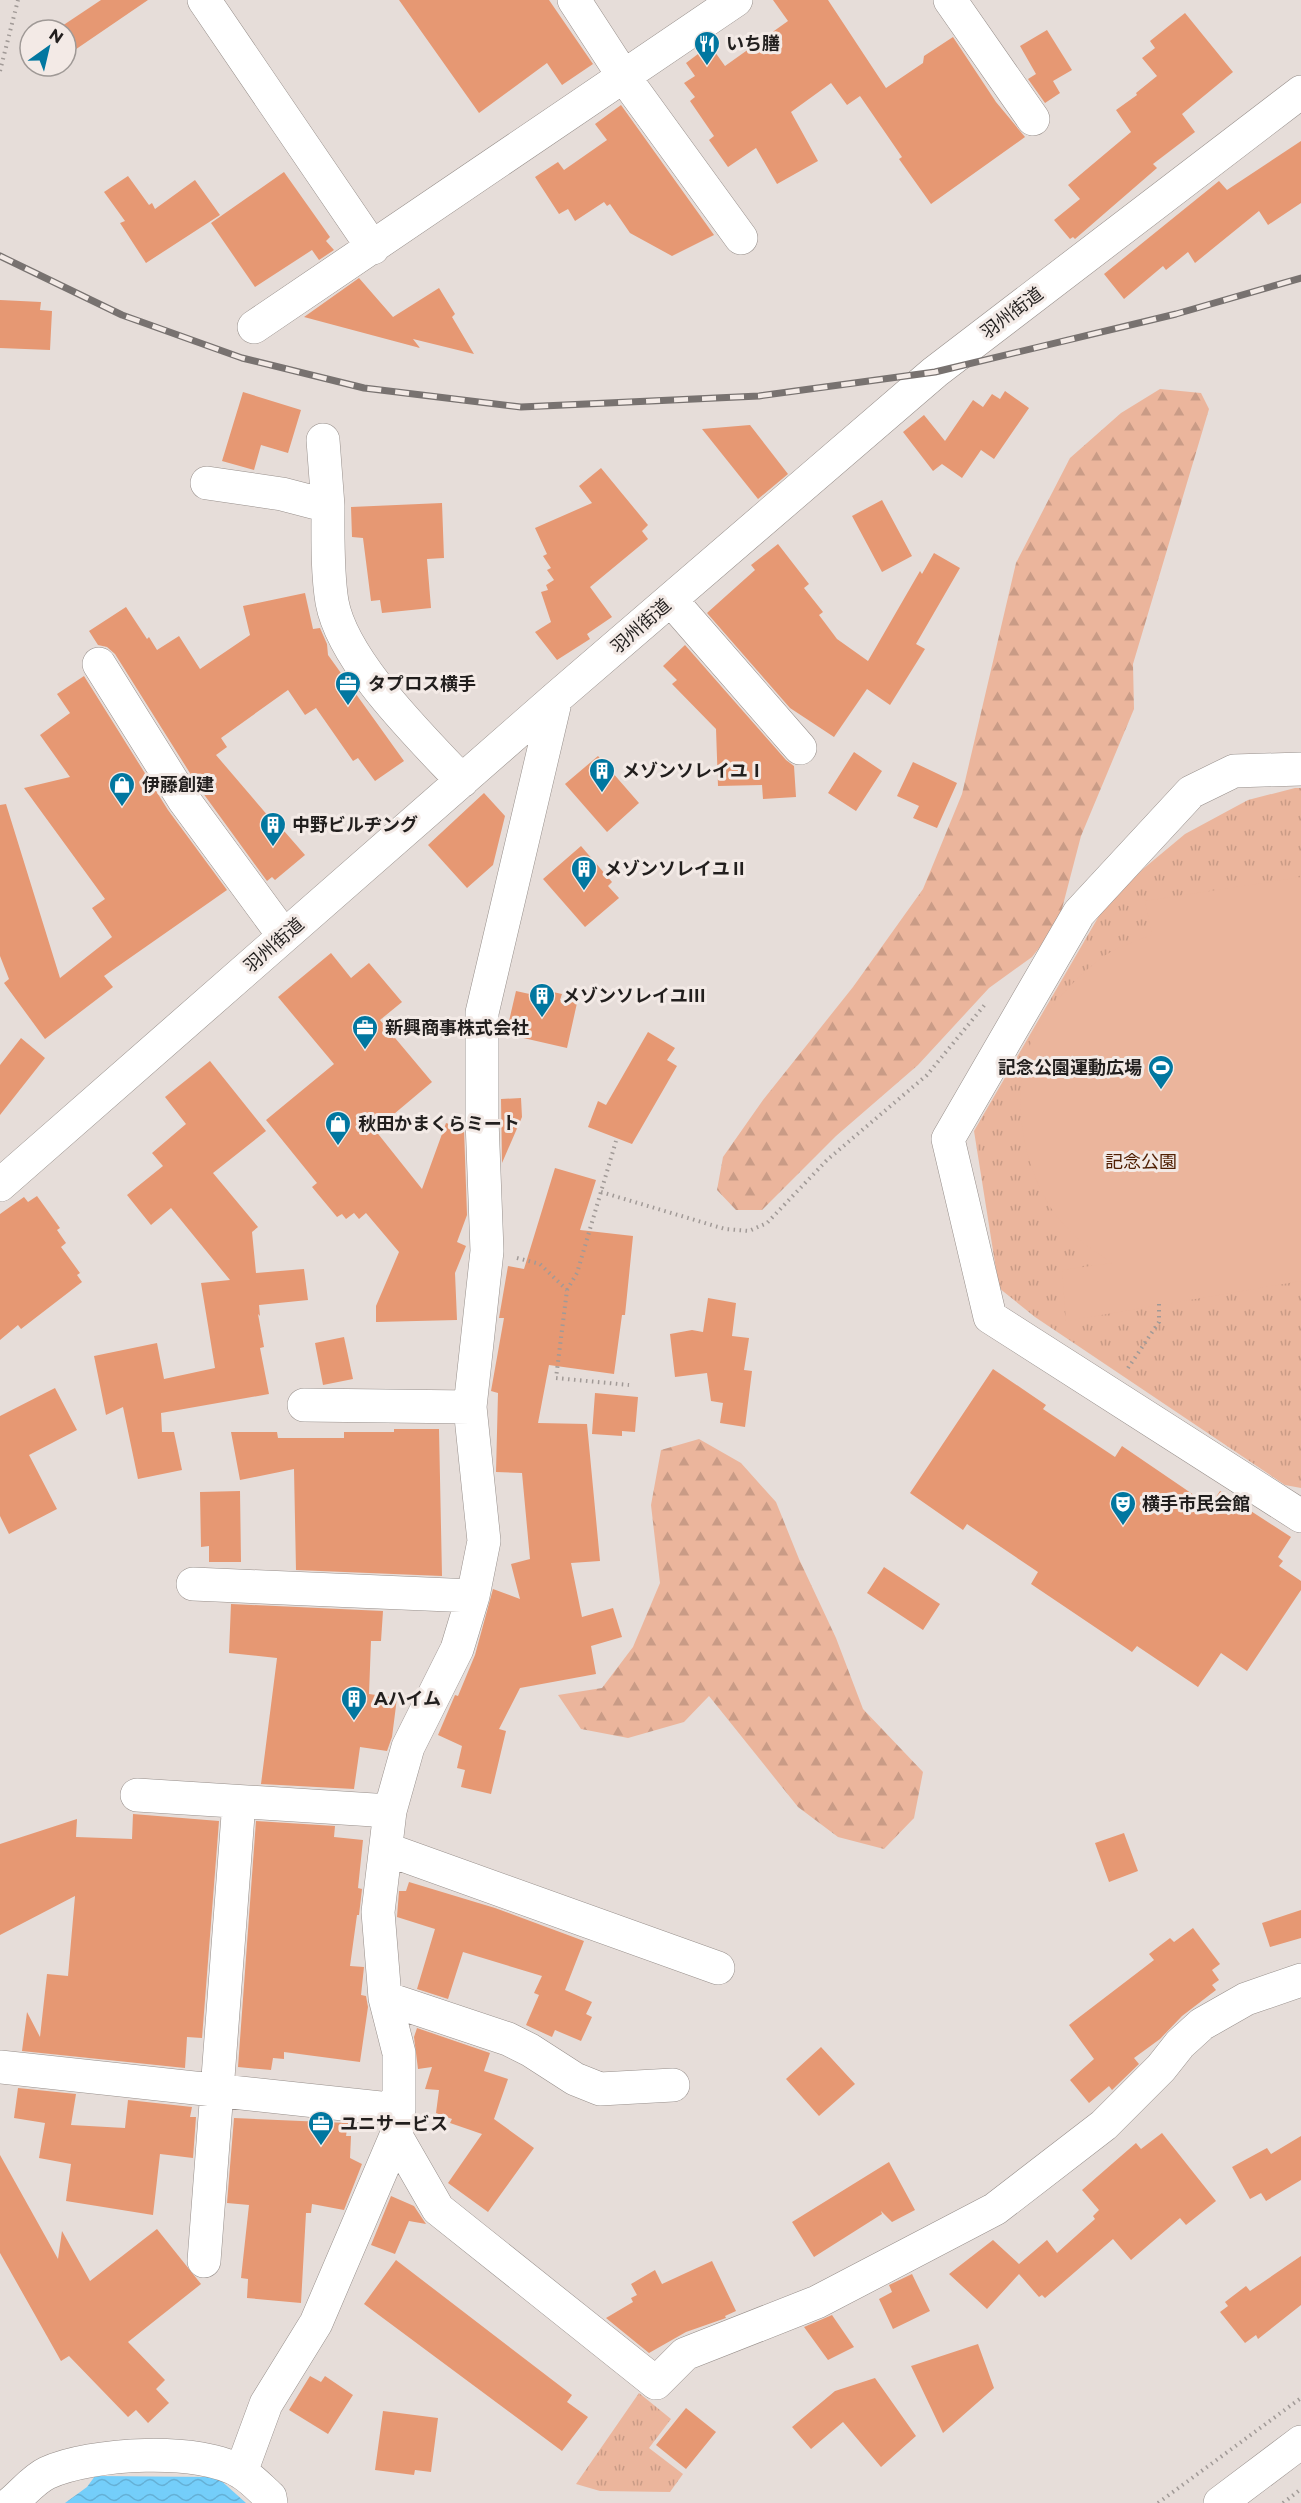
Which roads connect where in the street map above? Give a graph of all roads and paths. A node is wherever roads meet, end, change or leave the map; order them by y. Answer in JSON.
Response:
{"nodes":[{"id":1,"x":18,"y":0,"type":"edge"},
{"id":2,"x":204,"y":0,"type":"edge"},
{"id":3,"x":574,"y":0,"type":"edge"},
{"id":4,"x":736,"y":0,"type":"edge"},
{"id":5,"x":950,"y":0,"type":"edge"},
{"id":6,"x":0,"y":71,"type":"edge"},
{"id":7,"x":624,"y":76,"type":"junction"},
{"id":8,"x":1301,"y":92,"type":"edge"},
{"id":9,"x":1033,"y":119,"type":"dead end"},
{"id":10,"x":741,"y":238,"type":"dead end"},
{"id":11,"x":373,"y":248,"type":"junction"},
{"id":12,"x":254,"y":327,"type":"dead end"},
{"id":13,"x":323,"y":440,"type":"dead end"},
{"id":14,"x":207,"y":483,"type":"dead end"},
{"id":15,"x":328,"y":506,"type":"junction"},
{"id":16,"x":671,"y":600,"type":"junction"},
{"id":17,"x":99,"y":664,"type":"dead end"},
{"id":18,"x":556,"y":698,"type":"junction"},
{"id":19,"x":800,"y":748,"type":"dead end"},
{"id":20,"x":1301,"y":769,"type":"edge"},
{"id":21,"x":462,"y":781,"type":"junction"},
{"id":22,"x":284,"y":936,"type":"junction"},
{"id":23,"x":988,"y":1000,"type":"dead end"},
{"id":24,"x":616,"y":1142,"type":"dead end"},
{"id":25,"x":0,"y":1185,"type":"edge"},
{"id":26,"x":601,"y":1192,"type":"junction"},
{"id":27,"x":488,"y":1251,"type":"junction"},
{"id":28,"x":567,"y":1290,"type":"junction"},
{"id":29,"x":1159,"y":1304,"type":"dead end"},
{"id":30,"x":629,"y":1385,"type":"dead end"},
{"id":31,"x":1111,"y":1394,"type":"junction"},
{"id":32,"x":304,"y":1405,"type":"dead end"},
{"id":33,"x":470,"y":1407,"type":"junction"},
{"id":34,"x":1301,"y":1515,"type":"edge"},
{"id":35,"x":193,"y":1584,"type":"dead end"},
{"id":36,"x":473,"y":1596,"type":"junction"},
{"id":37,"x":137,"y":1795,"type":"dead end"},
{"id":38,"x":239,"y":1802,"type":"junction"},
{"id":39,"x":390,"y":1811,"type":"junction"},
{"id":40,"x":386,"y":1849,"type":"junction"},
{"id":41,"x":718,"y":1968,"type":"dead end"},
{"id":42,"x":1301,"y":1980,"type":"edge"},
{"id":43,"x":385,"y":1998,"type":"junction"},
{"id":44,"x":0,"y":2067,"type":"edge"},
{"id":45,"x":673,"y":2085,"type":"dead end"},
{"id":46,"x":217,"y":2090,"type":"junction"},
{"id":47,"x":397,"y":2123,"type":"junction"},
{"id":48,"x":204,"y":2261,"type":"dead end"},
{"id":49,"x":1301,"y":2397,"type":"edge"},
{"id":50,"x":1301,"y":2442,"type":"edge"},
{"id":51,"x":241,"y":2472,"type":"junction"},
{"id":52,"x":1301,"y":2489,"type":"edge"},
{"id":53,"x":279,"y":2501,"type":"edge"},
{"id":54,"x":11,"y":2503,"type":"edge"},
{"id":55,"x":1158,"y":2503,"type":"edge"},
{"id":56,"x":1220,"y":2503,"type":"edge"},
{"id":57,"x":1283,"y":2503,"type":"edge"}],
"edges":[{"from":1,"to":6,"type":"path"},
{"from":2,"to":11,"type":"main road"},
{"from":3,"to":7,"type":"main road"},
{"from":4,"to":7,"type":"main road"},
{"from":5,"to":9,"type":"main road"},
{"from":7,"to":10,"type":"main road"},
{"from":7,"to":11,"type":"main road"},
{"from":8,"to":16,"type":"main road","name":"羽州街道"},
{"from":11,"to":12,"type":"main road"},
{"from":13,"to":15,"type":"main road"},
{"from":14,"to":15,"type":"main road"},
{"from":15,"to":21,"type":"main road"},
{"from":16,"to":18,"type":"main road","name":"羽州街道"},
{"from":16,"to":19,"type":"main road"},
{"from":17,"to":22,"type":"main road"},
{"from":18,"to":21,"type":"main road","name":"羽州街道"},
{"from":18,"to":27,"type":"main road"},
{"from":20,"to":31,"type":"main road"},
{"from":21,"to":22,"type":"main road","name":"羽州街道"},
{"from":22,"to":25,"type":"main road","name":"羽州街道"},
{"from":23,"to":26,"type":"path"},
{"from":24,"to":26,"type":"path"},
{"from":26,"to":28,"type":"path"},
{"from":27,"to":28,"type":"path"},
{"from":27,"to":33,"type":"main road"},
{"from":28,"to":30,"type":"path"},
{"from":29,"to":31,"type":"path"},
{"from":31,"to":34,"type":"main road"},
{"from":32,"to":33,"type":"main road"},
{"from":33,"to":36,"type":"main road"},
{"from":35,"to":36,"type":"main road"},
{"from":36,"to":39,"type":"main road"},
{"from":37,"to":38,"type":"main road"},
{"from":38,"to":39,"type":"main road"},
{"from":38,"to":46,"type":"main road"},
{"from":39,"to":40,"type":"main road"},
{"from":40,"to":41,"type":"main road"},
{"from":40,"to":43,"type":"main road"},
{"from":42,"to":47,"type":"main road"},
{"from":43,"to":45,"type":"main road"},
{"from":43,"to":47,"type":"main road"},
{"from":44,"to":46,"type":"main road"},
{"from":46,"to":47,"type":"main road"},
{"from":46,"to":48,"type":"main road"},
{"from":47,"to":51,"type":"main road"},
{"from":49,"to":55,"type":"path"},
{"from":50,"to":56,"type":"main road"},
{"from":51,"to":53,"type":"main road"},
{"from":51,"to":54,"type":"main road"},
{"from":52,"to":57,"type":"path"}]}
